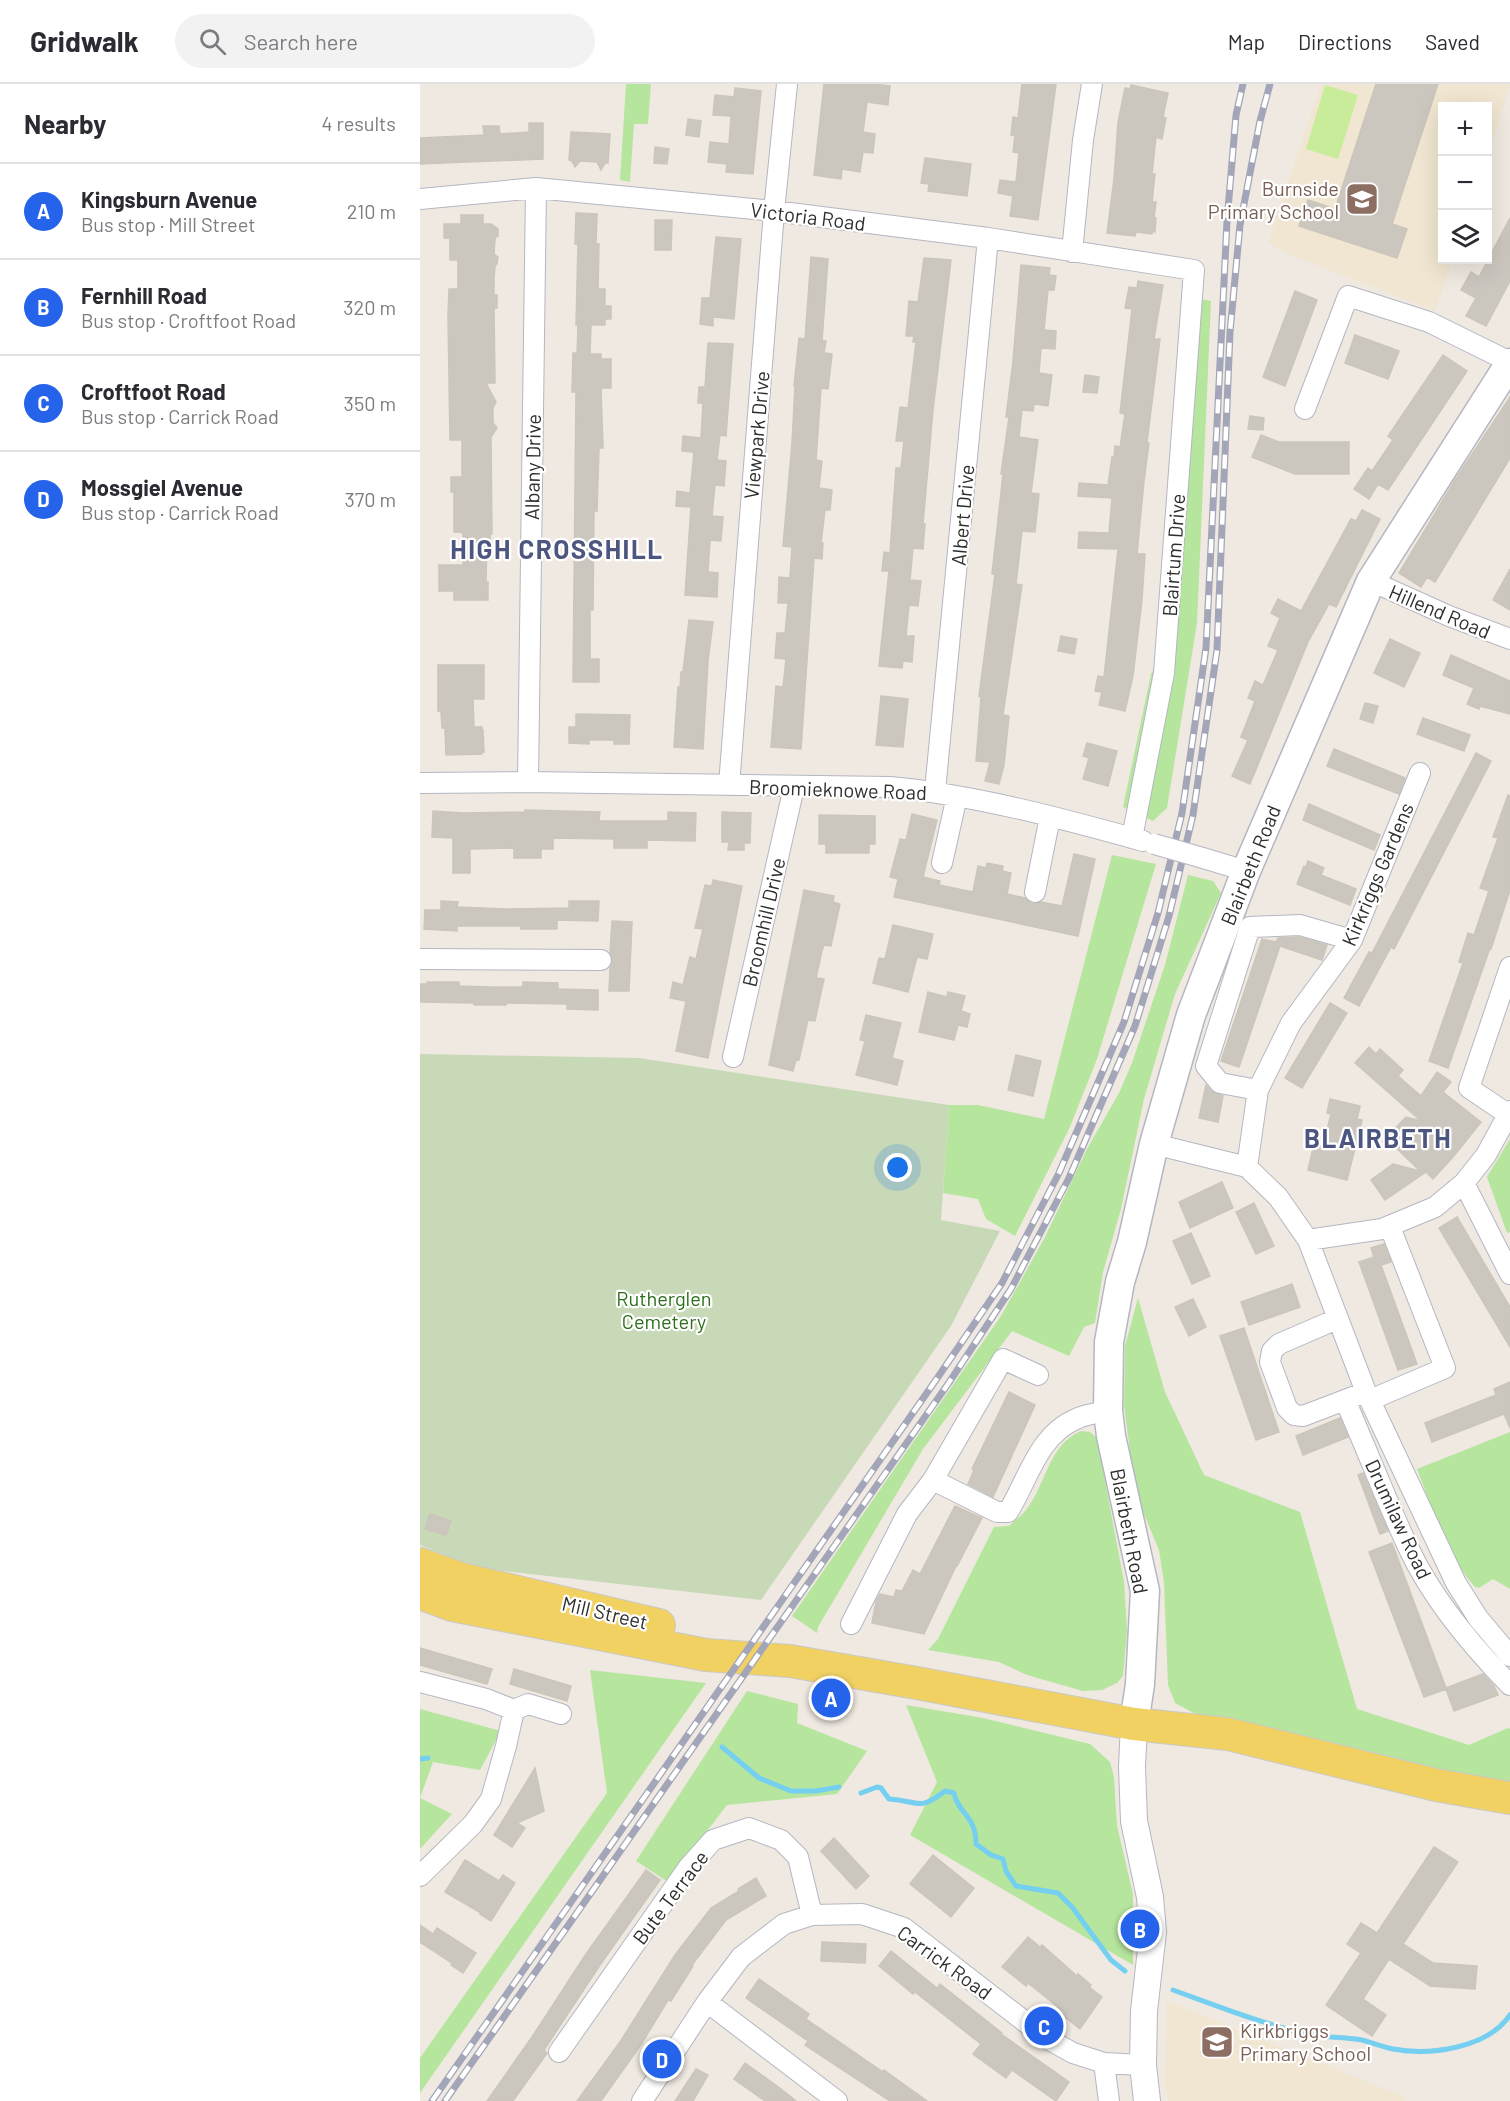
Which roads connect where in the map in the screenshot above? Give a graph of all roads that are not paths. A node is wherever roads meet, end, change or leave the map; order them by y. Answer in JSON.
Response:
{"nodes":[{"id":1,"x":786,"y":84,"type":"edge"},
{"id":2,"x":1092,"y":84,"type":"edge"},
{"id":3,"x":536,"y":188,"type":"junction"},
{"id":4,"x":420,"y":199,"type":"edge"},
{"id":5,"x":774,"y":210,"type":"junction"},
{"id":6,"x":988,"y":238,"type":"junction"},
{"id":7,"x":1072,"y":252,"type":"junction"},
{"id":8,"x":1194,"y":270,"type":"joint"},
{"id":9,"x":1510,"y":363,"type":"edge"},
{"id":10,"x":1305,"y":410,"type":"dead end"},
{"id":11,"x":1371,"y":581,"type":"junction"},
{"id":12,"x":1510,"y":639,"type":"edge"},
{"id":13,"x":1420,"y":773,"type":"dead end"},
{"id":14,"x":528,"y":782,"type":"junction"},
{"id":15,"x":420,"y":783,"type":"edge"},
{"id":16,"x":729,"y":785,"type":"junction"},
{"id":17,"x":794,"y":787,"type":"junction"},
{"id":18,"x":935,"y":791,"type":"junction"},
{"id":19,"x":957,"y":796,"type":"junction"},
{"id":20,"x":1050,"y":817,"type":"junction"},
{"id":21,"x":1132,"y":838,"type":"junction"},
{"id":22,"x":942,"y":863,"type":"dead end"},
{"id":23,"x":1246,"y":871,"type":"junction"},
{"id":24,"x":1035,"y":892,"type":"dead end"},
{"id":25,"x":1352,"y":940,"type":"junction"},
{"id":26,"x":420,"y":959,"type":"edge"},
{"id":27,"x":600,"y":960,"type":"dead end"},
{"id":28,"x":1510,"y":967,"type":"edge"},
{"id":29,"x":733,"y":1057,"type":"dead end"},
{"id":30,"x":1258,"y":1090,"type":"junction"},
{"id":31,"x":1509,"y":1113,"type":"edge"},
{"id":32,"x":1154,"y":1144,"type":"junction"},
{"id":33,"x":1247,"y":1167,"type":"junction"},
{"id":34,"x":1464,"y":1183,"type":"junction"},
{"id":35,"x":1390,"y":1227,"type":"junction"},
{"id":36,"x":1308,"y":1240,"type":"junction"},
{"id":37,"x":1510,"y":1274,"type":"edge"},
{"id":38,"x":1337,"y":1319,"type":"junction"},
{"id":39,"x":1038,"y":1375,"type":"dead end"},
{"id":40,"x":1368,"y":1396,"type":"junction"},
{"id":41,"x":1346,"y":1400,"type":"junction"},
{"id":42,"x":1108,"y":1411,"type":"junction"},
{"id":43,"x":933,"y":1480,"type":"junction"},
{"id":44,"x":420,"y":1564,"type":"edge"},
{"id":45,"x":420,"y":1593,"type":"edge"},
{"id":46,"x":851,"y":1624,"type":"dead end"},
{"id":47,"x":1510,"y":1656,"type":"edge"},
{"id":48,"x":790,"y":1661,"type":"junction"},
{"id":49,"x":420,"y":1682,"type":"edge"},
{"id":50,"x":1510,"y":1685,"type":"edge"},
{"id":51,"x":514,"y":1710,"type":"junction"},
{"id":52,"x":561,"y":1714,"type":"dead end"},
{"id":53,"x":1134,"y":1724,"type":"junction"},
{"id":54,"x":1510,"y":1798,"type":"edge"},
{"id":55,"x":420,"y":1876,"type":"edge"},
{"id":56,"x":812,"y":1915,"type":"junction"},
{"id":57,"x":707,"y":2002,"type":"junction"},
{"id":58,"x":559,"y":2052,"type":"dead end"},
{"id":59,"x":1104,"y":2063,"type":"junction"},
{"id":60,"x":1143,"y":2065,"type":"junction"},
{"id":61,"x":642,"y":2101,"type":"edge"},
{"id":62,"x":837,"y":2101,"type":"edge"},
{"id":63,"x":1109,"y":2101,"type":"edge"},
{"id":64,"x":1147,"y":2101,"type":"edge"}],
"edges":[{"from":1,"to":5,"type":"street","name":"Viewpark Drive"},
{"from":2,"to":7,"type":"street"},
{"from":3,"to":4,"type":"street","name":"Victoria Road"},
{"from":3,"to":5,"type":"street","name":"Victoria Road"},
{"from":3,"to":14,"type":"street","name":"Albany Drive"},
{"from":5,"to":6,"type":"street","name":"Victoria Road"},
{"from":5,"to":16,"type":"street","name":"Viewpark Drive"},
{"from":6,"to":7,"type":"street","name":"Victoria Road"},
{"from":6,"to":18,"type":"street","name":"Albert Drive"},
{"from":7,"to":8,"type":"street","name":"Victoria Road"},
{"from":8,"to":21,"type":"street","name":"Blairtum Drive"},
{"from":9,"to":10,"type":"street"},
{"from":9,"to":11,"type":"main road","name":"Blairbeth Road"},
{"from":11,"to":12,"type":"street","name":"Hillend Road"},
{"from":11,"to":23,"type":"main road","name":"Blairbeth Road"},
{"from":13,"to":25,"type":"street","name":"Kirkriggs Gardens"},
{"from":14,"to":15,"type":"street","name":"Broomieknowe Road"},
{"from":14,"to":16,"type":"street","name":"Broomieknowe Road"},
{"from":16,"to":17,"type":"street","name":"Broomieknowe Road"},
{"from":17,"to":18,"type":"street","name":"Broomieknowe Road"},
{"from":17,"to":29,"type":"street","name":"Broomhill Drive"},
{"from":18,"to":19,"type":"street","name":"Broomieknowe Road"},
{"from":19,"to":20,"type":"street","name":"Broomieknowe Road"},
{"from":19,"to":22,"type":"street"},
{"from":20,"to":21,"type":"street","name":"Broomieknowe Road"},
{"from":20,"to":24,"type":"street"},
{"from":21,"to":23,"type":"street","name":"Broomieknowe Road","bridge":true},
{"from":23,"to":32,"type":"main road","name":"Blairbeth Road"},
{"from":25,"to":30,"type":"street","name":"Kirkriggs Gardens"},
{"from":25,"to":30,"type":"street"},
{"from":26,"to":27,"type":"street"},
{"from":28,"to":31,"type":"street"},
{"from":30,"to":33,"type":"street","name":"Kirkriggs Gardens"},
{"from":31,"to":34,"type":"street"},
{"from":32,"to":33,"type":"street"},
{"from":32,"to":42,"type":"main road","name":"Blairbeth Road"},
{"from":33,"to":36,"type":"street","name":"Drumilaw Road"},
{"from":34,"to":35,"type":"street"},
{"from":34,"to":37,"type":"street"},
{"from":35,"to":36,"type":"street"},
{"from":35,"to":40,"type":"street"},
{"from":36,"to":38,"type":"street","name":"Drumilaw Road"},
{"from":38,"to":40,"type":"street","name":"Drumilaw Road"},
{"from":38,"to":41,"type":"street"},
{"from":39,"to":43,"type":"street"},
{"from":40,"to":41,"type":"street"},
{"from":40,"to":47,"type":"street","name":"Drumilaw Road"},
{"from":41,"to":50,"type":"street","name":"Drumilaw Road"},
{"from":42,"to":43,"type":"street"},
{"from":42,"to":53,"type":"main road","name":"Blairbeth Road"},
{"from":43,"to":46,"type":"street"},
{"from":44,"to":48,"type":"main road","name":"Mill Street"},
{"from":45,"to":48,"type":"main road","name":"Mill Street"},
{"from":48,"to":53,"type":"main road","name":"Mill Street"},
{"from":49,"to":51,"type":"street"},
{"from":51,"to":52,"type":"street"},
{"from":51,"to":55,"type":"street"},
{"from":53,"to":54,"type":"main road","name":"Mill Street"},
{"from":53,"to":60,"type":"street"},
{"from":56,"to":57,"type":"street","name":"Carrick Road"},
{"from":56,"to":58,"type":"street","name":"Bute Terrace"},
{"from":56,"to":59,"type":"street","name":"Carrick Road"},
{"from":57,"to":61,"type":"street","name":"Carrick Road"},
{"from":57,"to":62,"type":"street"},
{"from":59,"to":60,"type":"street","name":"Carrick Road"},
{"from":59,"to":63,"type":"street"},
{"from":60,"to":64,"type":"street"}]}
